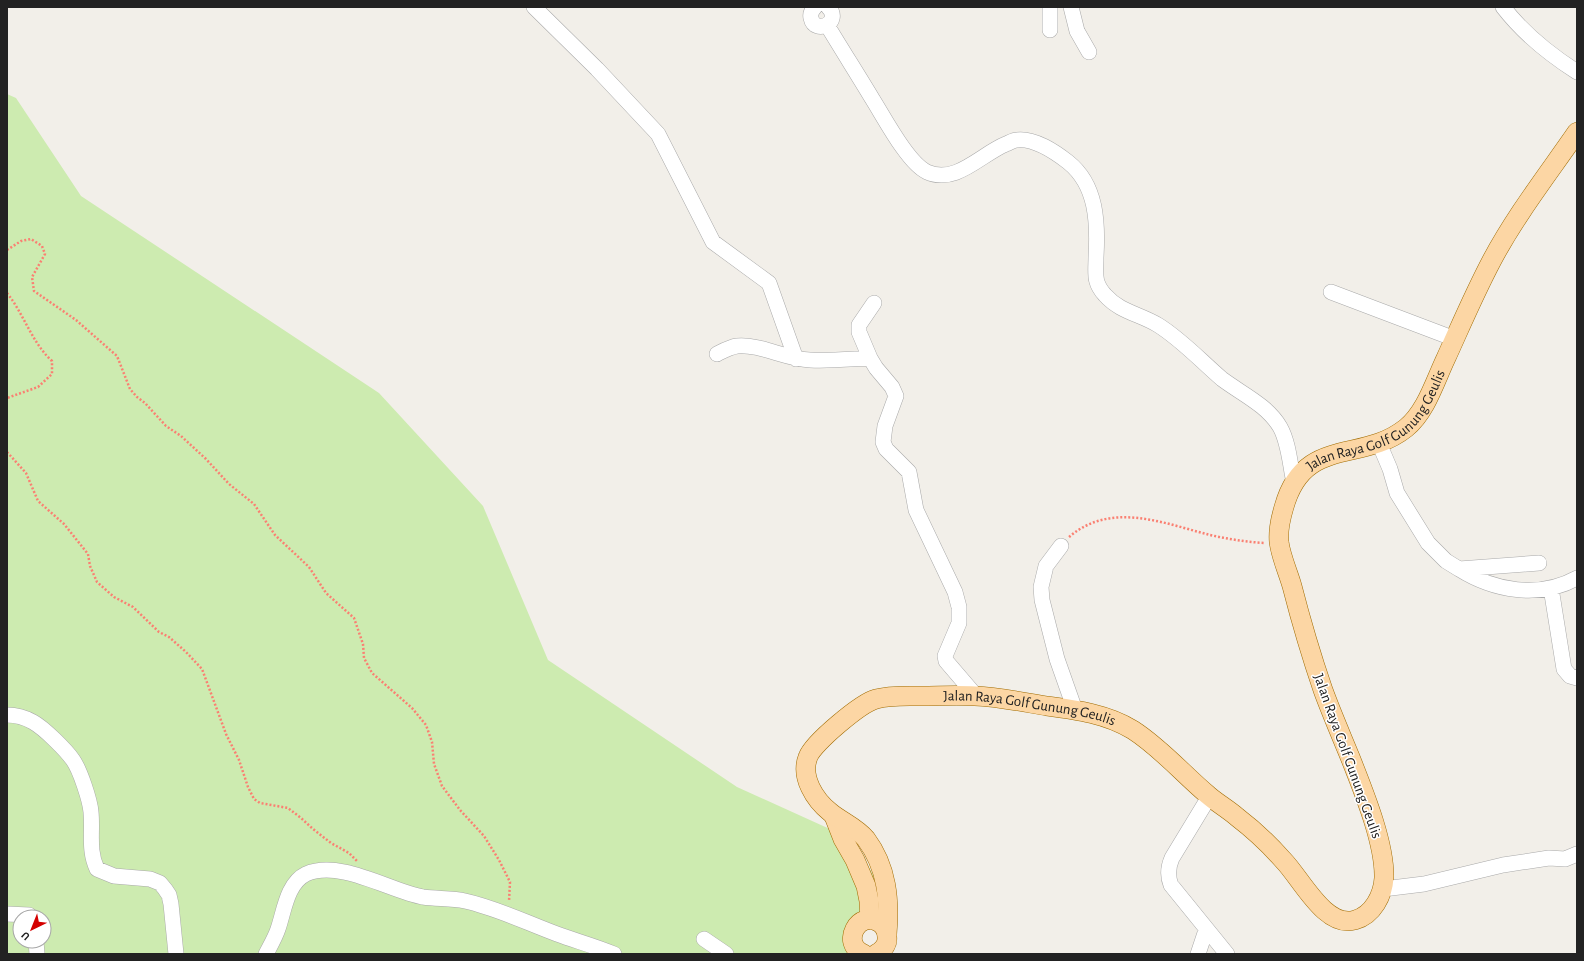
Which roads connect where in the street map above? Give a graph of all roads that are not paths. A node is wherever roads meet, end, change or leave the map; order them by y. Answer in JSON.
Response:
{"nodes":[{"id":1,"x":534,"y":7,"type":"edge"},
{"id":2,"x":1050,"y":7,"type":"edge"},
{"id":3,"x":1071,"y":7,"type":"edge"},
{"id":4,"x":1502,"y":7,"type":"edge"},
{"id":5,"x":823,"y":8,"type":"edge"},
{"id":6,"x":827,"y":25,"type":"junction"},
{"id":7,"x":1050,"y":30,"type":"dead end"},
{"id":8,"x":1089,"y":52,"type":"dead end"},
{"id":9,"x":1577,"y":72,"type":"edge"},
{"id":10,"x":1577,"y":132,"type":"edge"},
{"id":11,"x":1331,"y":292,"type":"dead end"},
{"id":12,"x":874,"y":303,"type":"dead end"},
{"id":13,"x":1455,"y":339,"type":"junction"},
{"id":14,"x":717,"y":354,"type":"dead end"},
{"id":15,"x":870,"y":358,"type":"junction"},
{"id":16,"x":796,"y":359,"type":"junction"},
{"id":17,"x":1379,"y":443,"type":"junction"},
{"id":18,"x":1294,"y":483,"type":"junction"},
{"id":19,"x":1061,"y":546,"type":"road end"},
{"id":20,"x":1538,"y":563,"type":"dead end"},
{"id":21,"x":1459,"y":569,"type":"junction"},
{"id":22,"x":1577,"y":578,"type":"edge"},
{"id":23,"x":1551,"y":588,"type":"junction"},
{"id":24,"x":1577,"y":678,"type":"edge"},
{"id":25,"x":976,"y":696,"type":"junction"},
{"id":26,"x":1075,"y":710,"type":"junction"},
{"id":27,"x":7,"y":715,"type":"edge"},
{"id":28,"x":1209,"y":796,"type":"junction"},
{"id":29,"x":834,"y":816,"type":"junction"},
{"id":30,"x":1577,"y":854,"type":"edge"},
{"id":31,"x":1383,"y":889,"type":"junction"},
{"id":32,"x":870,"y":920,"type":"junction"},
{"id":33,"x":1206,"y":930,"type":"junction"},
{"id":34,"x":887,"y":934,"type":"junction"},
{"id":35,"x":704,"y":939,"type":"dead end"},
{"id":36,"x":176,"y":954,"type":"edge"},
{"id":37,"x":266,"y":954,"type":"edge"},
{"id":38,"x":614,"y":954,"type":"edge"},
{"id":39,"x":726,"y":954,"type":"edge"},
{"id":40,"x":865,"y":954,"type":"edge"},
{"id":41,"x":1198,"y":954,"type":"edge"},
{"id":42,"x":1227,"y":954,"type":"edge"}],
"edges":[{"from":1,"to":16,"type":"street"},
{"from":2,"to":7,"type":"street"},
{"from":3,"to":8,"type":"street"},
{"from":4,"to":9,"type":"street"},
{"from":5,"to":6,"type":"street"},
{"from":5,"to":6,"type":"street"},
{"from":6,"to":18,"type":"street"},
{"from":10,"to":13,"type":"main road","name":"Jalan Raya Golf Gunung Geulis"},
{"from":11,"to":13,"type":"street"},
{"from":12,"to":15,"type":"street"},
{"from":13,"to":17,"type":"main road","name":"Jalan Raya Golf Gunung Geulis"},
{"from":14,"to":16,"type":"street"},
{"from":15,"to":16,"type":"street"},
{"from":15,"to":25,"type":"street"},
{"from":17,"to":18,"type":"main road","name":"Jalan Raya Golf Gunung Geulis"},
{"from":17,"to":21,"type":"street"},
{"from":18,"to":31,"type":"main road","name":"Jalan Raya Golf Gunung Geulis"},
{"from":19,"to":26,"type":"street"},
{"from":20,"to":21,"type":"street"},
{"from":21,"to":23,"type":"street"},
{"from":22,"to":23,"type":"street"},
{"from":23,"to":24,"type":"street"},
{"from":25,"to":26,"type":"main road","name":"Jalan Raya Golf Gunung Geulis"},
{"from":25,"to":29,"type":"main road","name":"Jalan Raya Golf Gunung Geulis"},
{"from":26,"to":28,"type":"main road","name":"Jalan Raya Golf Gunung Geulis"},
{"from":27,"to":36,"type":"street"},
{"from":28,"to":31,"type":"main road","name":"Jalan Raya Golf Gunung Geulis"},
{"from":28,"to":33,"type":"street"},
{"from":29,"to":32,"type":"main road","name":"Jalan Raya Golf Gunung Geulis"},
{"from":29,"to":34,"type":"main road","name":"Jalan Raya Golf Gunung Geulis"},
{"from":30,"to":31,"type":"street"},
{"from":32,"to":34,"type":"main road"},
{"from":32,"to":40,"type":"main road","name":"Jalan Raya Golf Gunung Geulis"},
{"from":33,"to":41,"type":"street"},
{"from":33,"to":42,"type":"street"},
{"from":34,"to":40,"type":"main road","name":"Jalan Raya Golf Gunung Geulis"},
{"from":35,"to":39,"type":"street"},
{"from":37,"to":38,"type":"street"}]}
